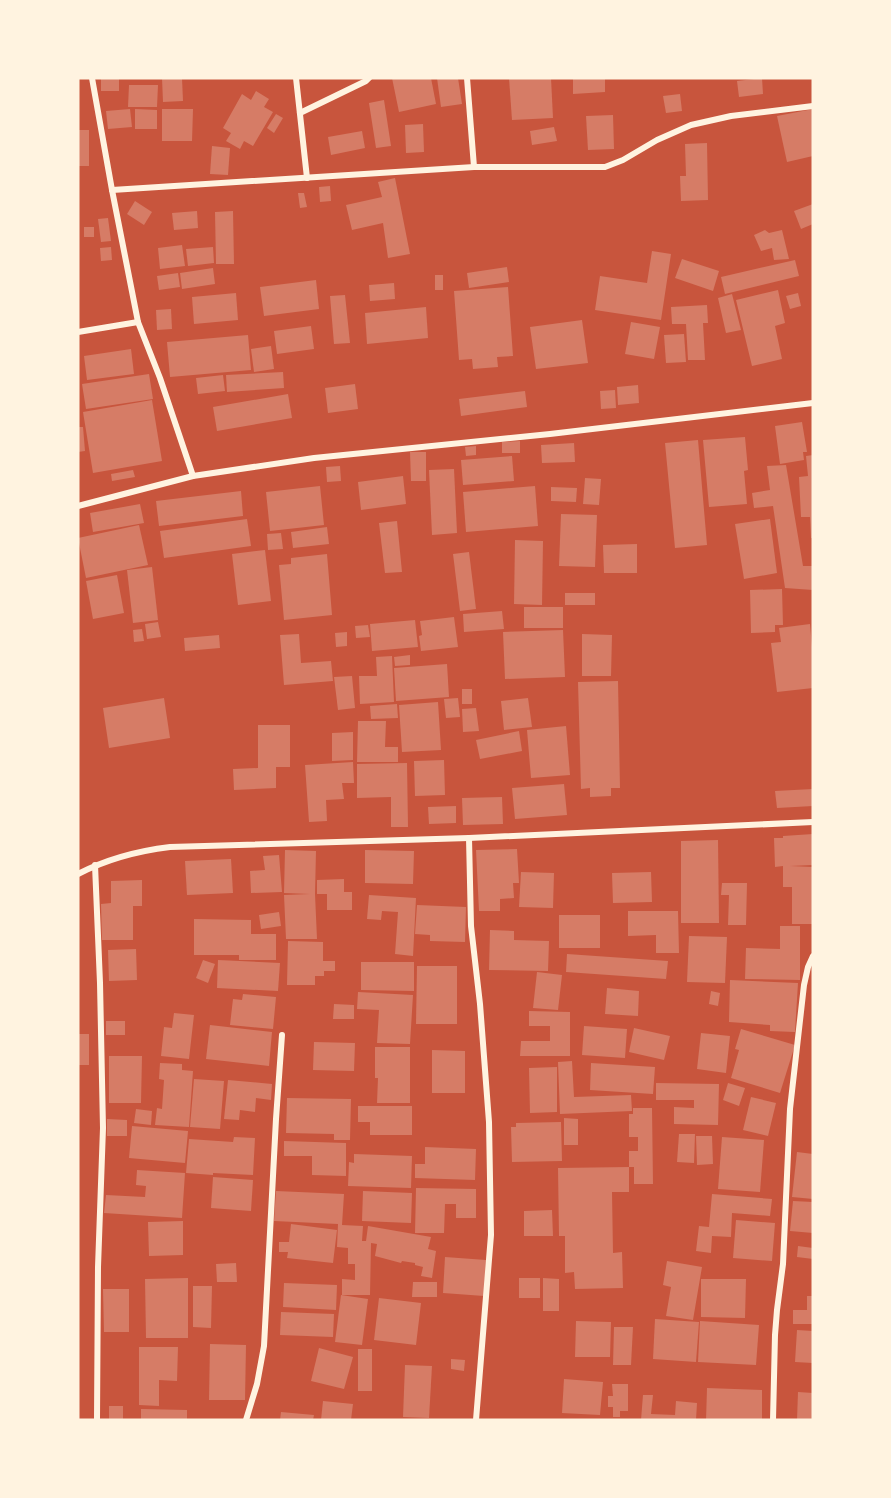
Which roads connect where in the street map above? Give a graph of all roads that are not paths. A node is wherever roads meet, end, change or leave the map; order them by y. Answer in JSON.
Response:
{"nodes":[{"id":1,"x":92,"y":78,"type":"edge"},
{"id":2,"x":296,"y":78,"type":"edge"},
{"id":3,"x":369,"y":78,"type":"edge"},
{"id":4,"x":467,"y":78,"type":"edge"},
{"id":5,"x":813,"y":106,"type":"edge"},
{"id":6,"x":300,"y":113,"type":"junction"},
{"id":7,"x":474,"y":167,"type":"junction"},
{"id":8,"x":307,"y":178,"type":"junction"},
{"id":9,"x":112,"y":190,"type":"junction"},
{"id":10,"x":138,"y":322,"type":"junction"},
{"id":11,"x":78,"y":332,"type":"edge"},
{"id":12,"x":813,"y":403,"type":"edge"},
{"id":13,"x":193,"y":476,"type":"junction"},
{"id":14,"x":78,"y":506,"type":"edge"},
{"id":15,"x":813,"y":822,"type":"edge"},
{"id":16,"x":469,"y":838,"type":"junction"},
{"id":17,"x":95,"y":865,"type":"junction"},
{"id":18,"x":78,"y":874,"type":"edge"},
{"id":19,"x":813,"y":956,"type":"edge"},
{"id":20,"x":282,"y":1035,"type":"dead end"},
{"id":21,"x":98,"y":1420,"type":"edge"},
{"id":22,"x":246,"y":1420,"type":"edge"},
{"id":23,"x":476,"y":1420,"type":"edge"},
{"id":24,"x":773,"y":1420,"type":"edge"}],
"edges":[{"from":1,"to":9,"type":"street"},
{"from":2,"to":6,"type":"street"},
{"from":3,"to":6,"type":"street"},
{"from":4,"to":7,"type":"street"},
{"from":5,"to":7,"type":"street"},
{"from":6,"to":8,"type":"street"},
{"from":7,"to":8,"type":"street"},
{"from":8,"to":9,"type":"street"},
{"from":9,"to":10,"type":"street"},
{"from":10,"to":11,"type":"street"},
{"from":10,"to":13,"type":"street"},
{"from":12,"to":13,"type":"street"},
{"from":13,"to":14,"type":"street"},
{"from":15,"to":16,"type":"street"},
{"from":16,"to":17,"type":"street"},
{"from":16,"to":23,"type":"street"},
{"from":17,"to":18,"type":"street"},
{"from":17,"to":21,"type":"street"},
{"from":19,"to":24,"type":"street"},
{"from":20,"to":22,"type":"street"}]}
